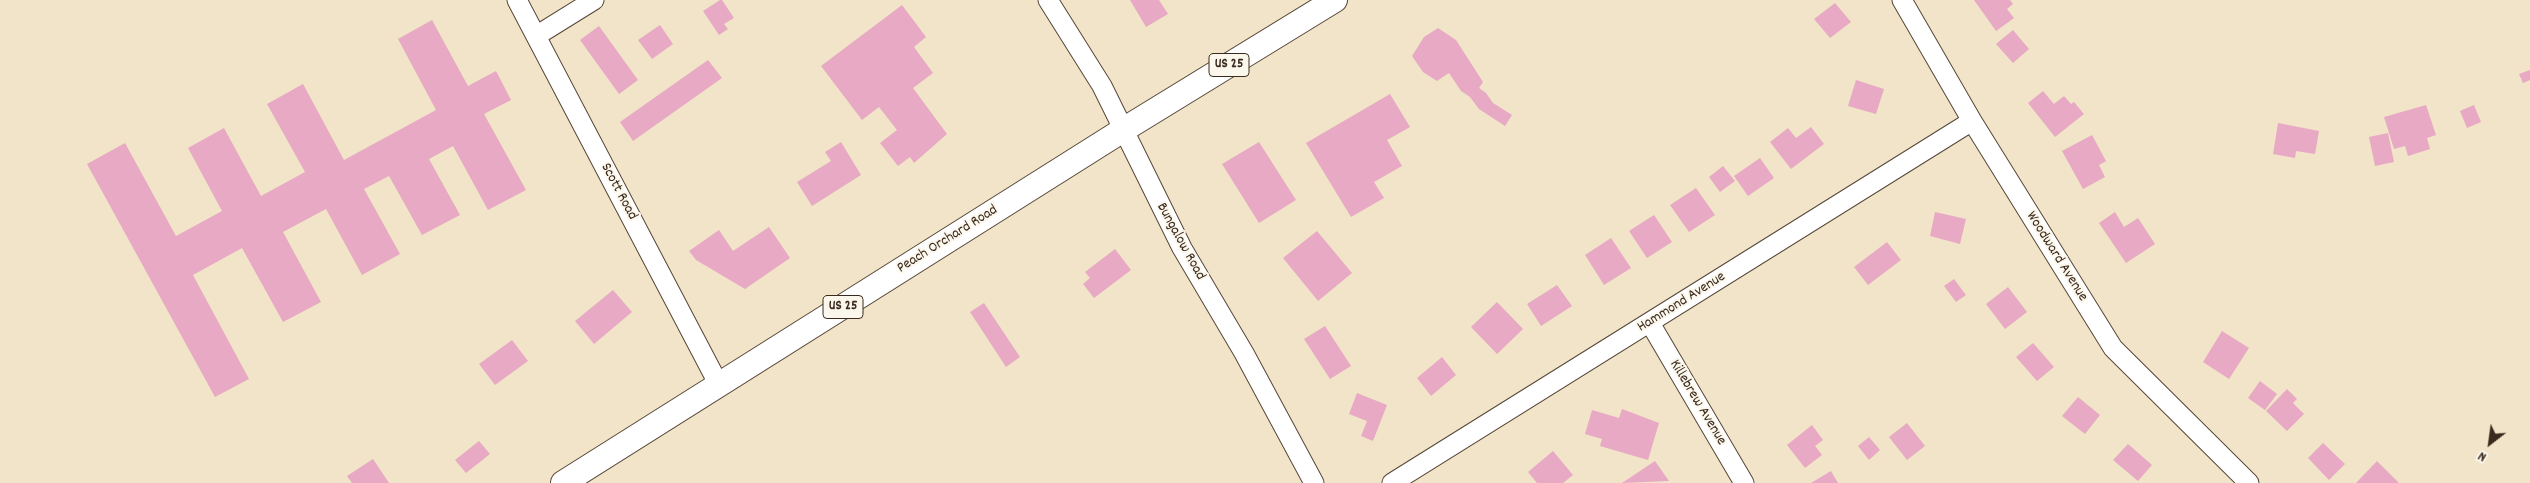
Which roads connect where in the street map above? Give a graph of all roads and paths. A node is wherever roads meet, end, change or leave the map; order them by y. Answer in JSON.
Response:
{"nodes":[{"id":1,"x":517,"y":0,"type":"edge"},
{"id":2,"x":594,"y":0,"type":"edge"},
{"id":3,"x":1048,"y":0,"type":"edge"},
{"id":4,"x":1335,"y":0,"type":"edge"},
{"id":5,"x":1902,"y":0,"type":"edge"},
{"id":6,"x":536,"y":36,"type":"junction"},
{"id":7,"x":1972,"y":121,"type":"junction"},
{"id":8,"x":1123,"y":130,"type":"junction"},
{"id":9,"x":1650,"y":323,"type":"junction"},
{"id":10,"x":719,"y":385,"type":"junction"},
{"id":11,"x":564,"y":483,"type":"edge"},
{"id":12,"x":1314,"y":483,"type":"edge"},
{"id":13,"x":1392,"y":483,"type":"edge"},
{"id":14,"x":1744,"y":483,"type":"edge"},
{"id":15,"x":2249,"y":483,"type":"edge"}],
"edges":[{"from":1,"to":6,"type":"street","name":"Scott Road"},
{"from":2,"to":6,"type":"street"},
{"from":3,"to":8,"type":"street","name":"Bungalow Road"},
{"from":4,"to":8,"type":"main road","name":"Peach Orchard Road","number":"US 25"},
{"from":5,"to":7,"type":"street","name":"Woodward Avenue"},
{"from":6,"to":10,"type":"street","name":"Scott Road"},
{"from":7,"to":9,"type":"street","name":"Hammond Avenue"},
{"from":7,"to":15,"type":"street","name":"Woodward Avenue"},
{"from":8,"to":10,"type":"main road","name":"Peach Orchard Road","number":"US 25"},
{"from":8,"to":12,"type":"street","name":"Bungalow Road"},
{"from":9,"to":13,"type":"street","name":"Hammond Avenue"},
{"from":9,"to":14,"type":"street","name":"Killebrew Avenue"},
{"from":10,"to":11,"type":"main road","name":"Peach Orchard Road","number":"US 25"}]}
